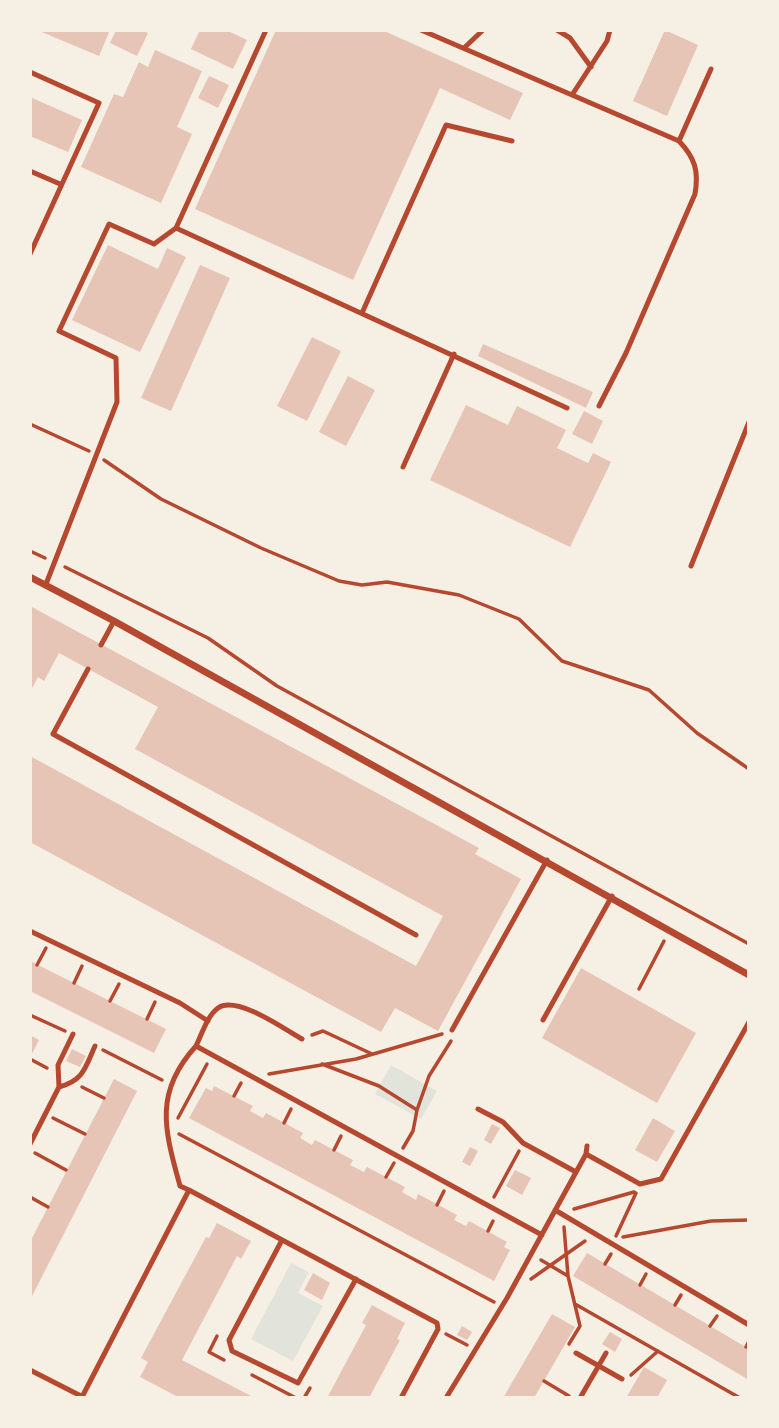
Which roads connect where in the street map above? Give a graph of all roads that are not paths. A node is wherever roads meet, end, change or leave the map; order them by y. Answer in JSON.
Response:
{"nodes":[{"id":1,"x":265,"y":30,"type":"edge"},
{"id":2,"x":421,"y":30,"type":"edge"},
{"id":3,"x":483,"y":30,"type":"edge"},
{"id":4,"x":557,"y":30,"type":"edge"},
{"id":5,"x":610,"y":30,"type":"edge"},
{"id":6,"x":464,"y":48,"type":"junction"},
{"id":7,"x":591,"y":67,"type":"junction"},
{"id":8,"x":711,"y":69,"type":"dead end"},
{"id":9,"x":30,"y":72,"type":"edge"},
{"id":10,"x":572,"y":95,"type":"junction"},
{"id":11,"x":512,"y":141,"type":"dead end"},
{"id":12,"x":679,"y":141,"type":"junction"},
{"id":13,"x":30,"y":171,"type":"edge"},
{"id":14,"x":60,"y":184,"type":"junction"},
{"id":15,"x":176,"y":228,"type":"junction"},
{"id":16,"x":30,"y":254,"type":"edge"},
{"id":17,"x":362,"y":313,"type":"junction"},
{"id":18,"x":454,"y":354,"type":"junction"},
{"id":19,"x":599,"y":406,"type":"dead end"},
{"id":20,"x":567,"y":408,"type":"dead end"},
{"id":21,"x":749,"y":422,"type":"edge"},
{"id":22,"x":403,"y":467,"type":"dead end"},
{"id":23,"x":691,"y":566,"type":"dead end"},
{"id":24,"x":30,"y":577,"type":"edge"},
{"id":25,"x":46,"y":584,"type":"junction"},
{"id":26,"x":114,"y":621,"type":"junction"},
{"id":27,"x":101,"y":645,"type":"dead end"},
{"id":28,"x":88,"y":669,"type":"dead end"},
{"id":29,"x":547,"y":860,"type":"junction"},
{"id":30,"x":612,"y":897,"type":"junction"},
{"id":31,"x":30,"y":931,"type":"edge"},
{"id":32,"x":415,"y":935,"type":"dead end"},
{"id":33,"x":749,"y":975,"type":"edge"},
{"id":34,"x":543,"y":1020,"type":"dead end"},
{"id":35,"x":208,"y":1021,"type":"junction"},
{"id":36,"x":749,"y":1022,"type":"edge"},
{"id":37,"x":452,"y":1030,"type":"road end"},
{"id":38,"x":73,"y":1034,"type":"dead end"},
{"id":39,"x":302,"y":1039,"type":"road end"},
{"id":40,"x":95,"y":1046,"type":"dead end"},
{"id":41,"x":196,"y":1046,"type":"junction"},
{"id":42,"x":59,"y":1087,"type":"junction"},
{"id":43,"x":478,"y":1109,"type":"dead end"},
{"id":44,"x":30,"y":1144,"type":"edge"},
{"id":45,"x":587,"y":1146,"type":"dead end"},
{"id":46,"x":586,"y":1154,"type":"junction"},
{"id":47,"x":576,"y":1172,"type":"junction"},
{"id":48,"x":189,"y":1190,"type":"junction"},
{"id":49,"x":555,"y":1210,"type":"junction"},
{"id":50,"x":541,"y":1235,"type":"junction"},
{"id":51,"x":282,"y":1240,"type":"junction"},
{"id":52,"x":356,"y":1279,"type":"junction"},
{"id":53,"x":749,"y":1325,"type":"edge"},
{"id":54,"x":576,"y":1353,"type":"dead end"},
{"id":55,"x":606,"y":1353,"type":"dead end"},
{"id":56,"x":599,"y":1366,"type":"junction"},
{"id":57,"x":30,"y":1370,"type":"edge"},
{"id":58,"x":623,"y":1380,"type":"road end"},
{"id":59,"x":84,"y":1397,"type":"edge"},
{"id":60,"x":401,"y":1398,"type":"edge"},
{"id":61,"x":446,"y":1398,"type":"edge"},
{"id":62,"x":580,"y":1398,"type":"edge"}],
"edges":[{"from":1,"to":15,"type":"lane"},
{"from":2,"to":6,"type":"lane"},
{"from":3,"to":6,"type":"lane"},
{"from":4,"to":7,"type":"lane"},
{"from":5,"to":7,"type":"lane"},
{"from":6,"to":10,"type":"lane"},
{"from":7,"to":10,"type":"lane"},
{"from":8,"to":12,"type":"lane"},
{"from":9,"to":14,"type":"lane"},
{"from":10,"to":12,"type":"lane"},
{"from":11,"to":17,"type":"lane"},
{"from":12,"to":19,"type":"lane"},
{"from":13,"to":14,"type":"lane"},
{"from":14,"to":16,"type":"lane"},
{"from":15,"to":17,"type":"lane"},
{"from":15,"to":25,"type":"lane"},
{"from":17,"to":18,"type":"lane"},
{"from":18,"to":20,"type":"lane"},
{"from":18,"to":22,"type":"lane"},
{"from":21,"to":23,"type":"lane"},
{"from":24,"to":25,"type":"street"},
{"from":25,"to":26,"type":"street"},
{"from":26,"to":27,"type":"lane"},
{"from":26,"to":29,"type":"street"},
{"from":28,"to":32,"type":"lane"},
{"from":29,"to":30,"type":"street"},
{"from":29,"to":37,"type":"lane"},
{"from":30,"to":33,"type":"street"},
{"from":30,"to":34,"type":"lane"},
{"from":31,"to":35,"type":"lane"},
{"from":35,"to":39,"type":"lane"},
{"from":35,"to":41,"type":"lane"},
{"from":36,"to":46,"type":"lane"},
{"from":38,"to":42,"type":"lane"},
{"from":40,"to":42,"type":"lane"},
{"from":41,"to":48,"type":"lane"},
{"from":41,"to":50,"type":"lane"},
{"from":42,"to":44,"type":"lane"},
{"from":43,"to":47,"type":"lane"},
{"from":45,"to":46,"type":"lane"},
{"from":46,"to":47,"type":"lane"},
{"from":47,"to":49,"type":"lane"},
{"from":48,"to":51,"type":"lane"},
{"from":48,"to":59,"type":"lane"},
{"from":49,"to":50,"type":"lane"},
{"from":49,"to":53,"type":"lane"},
{"from":50,"to":61,"type":"lane"},
{"from":51,"to":52,"type":"lane"},
{"from":51,"to":52,"type":"lane"},
{"from":52,"to":60,"type":"lane"},
{"from":54,"to":56,"type":"lane"},
{"from":55,"to":56,"type":"lane"},
{"from":56,"to":58,"type":"lane"},
{"from":56,"to":62,"type":"lane"},
{"from":57,"to":59,"type":"lane"}]}
